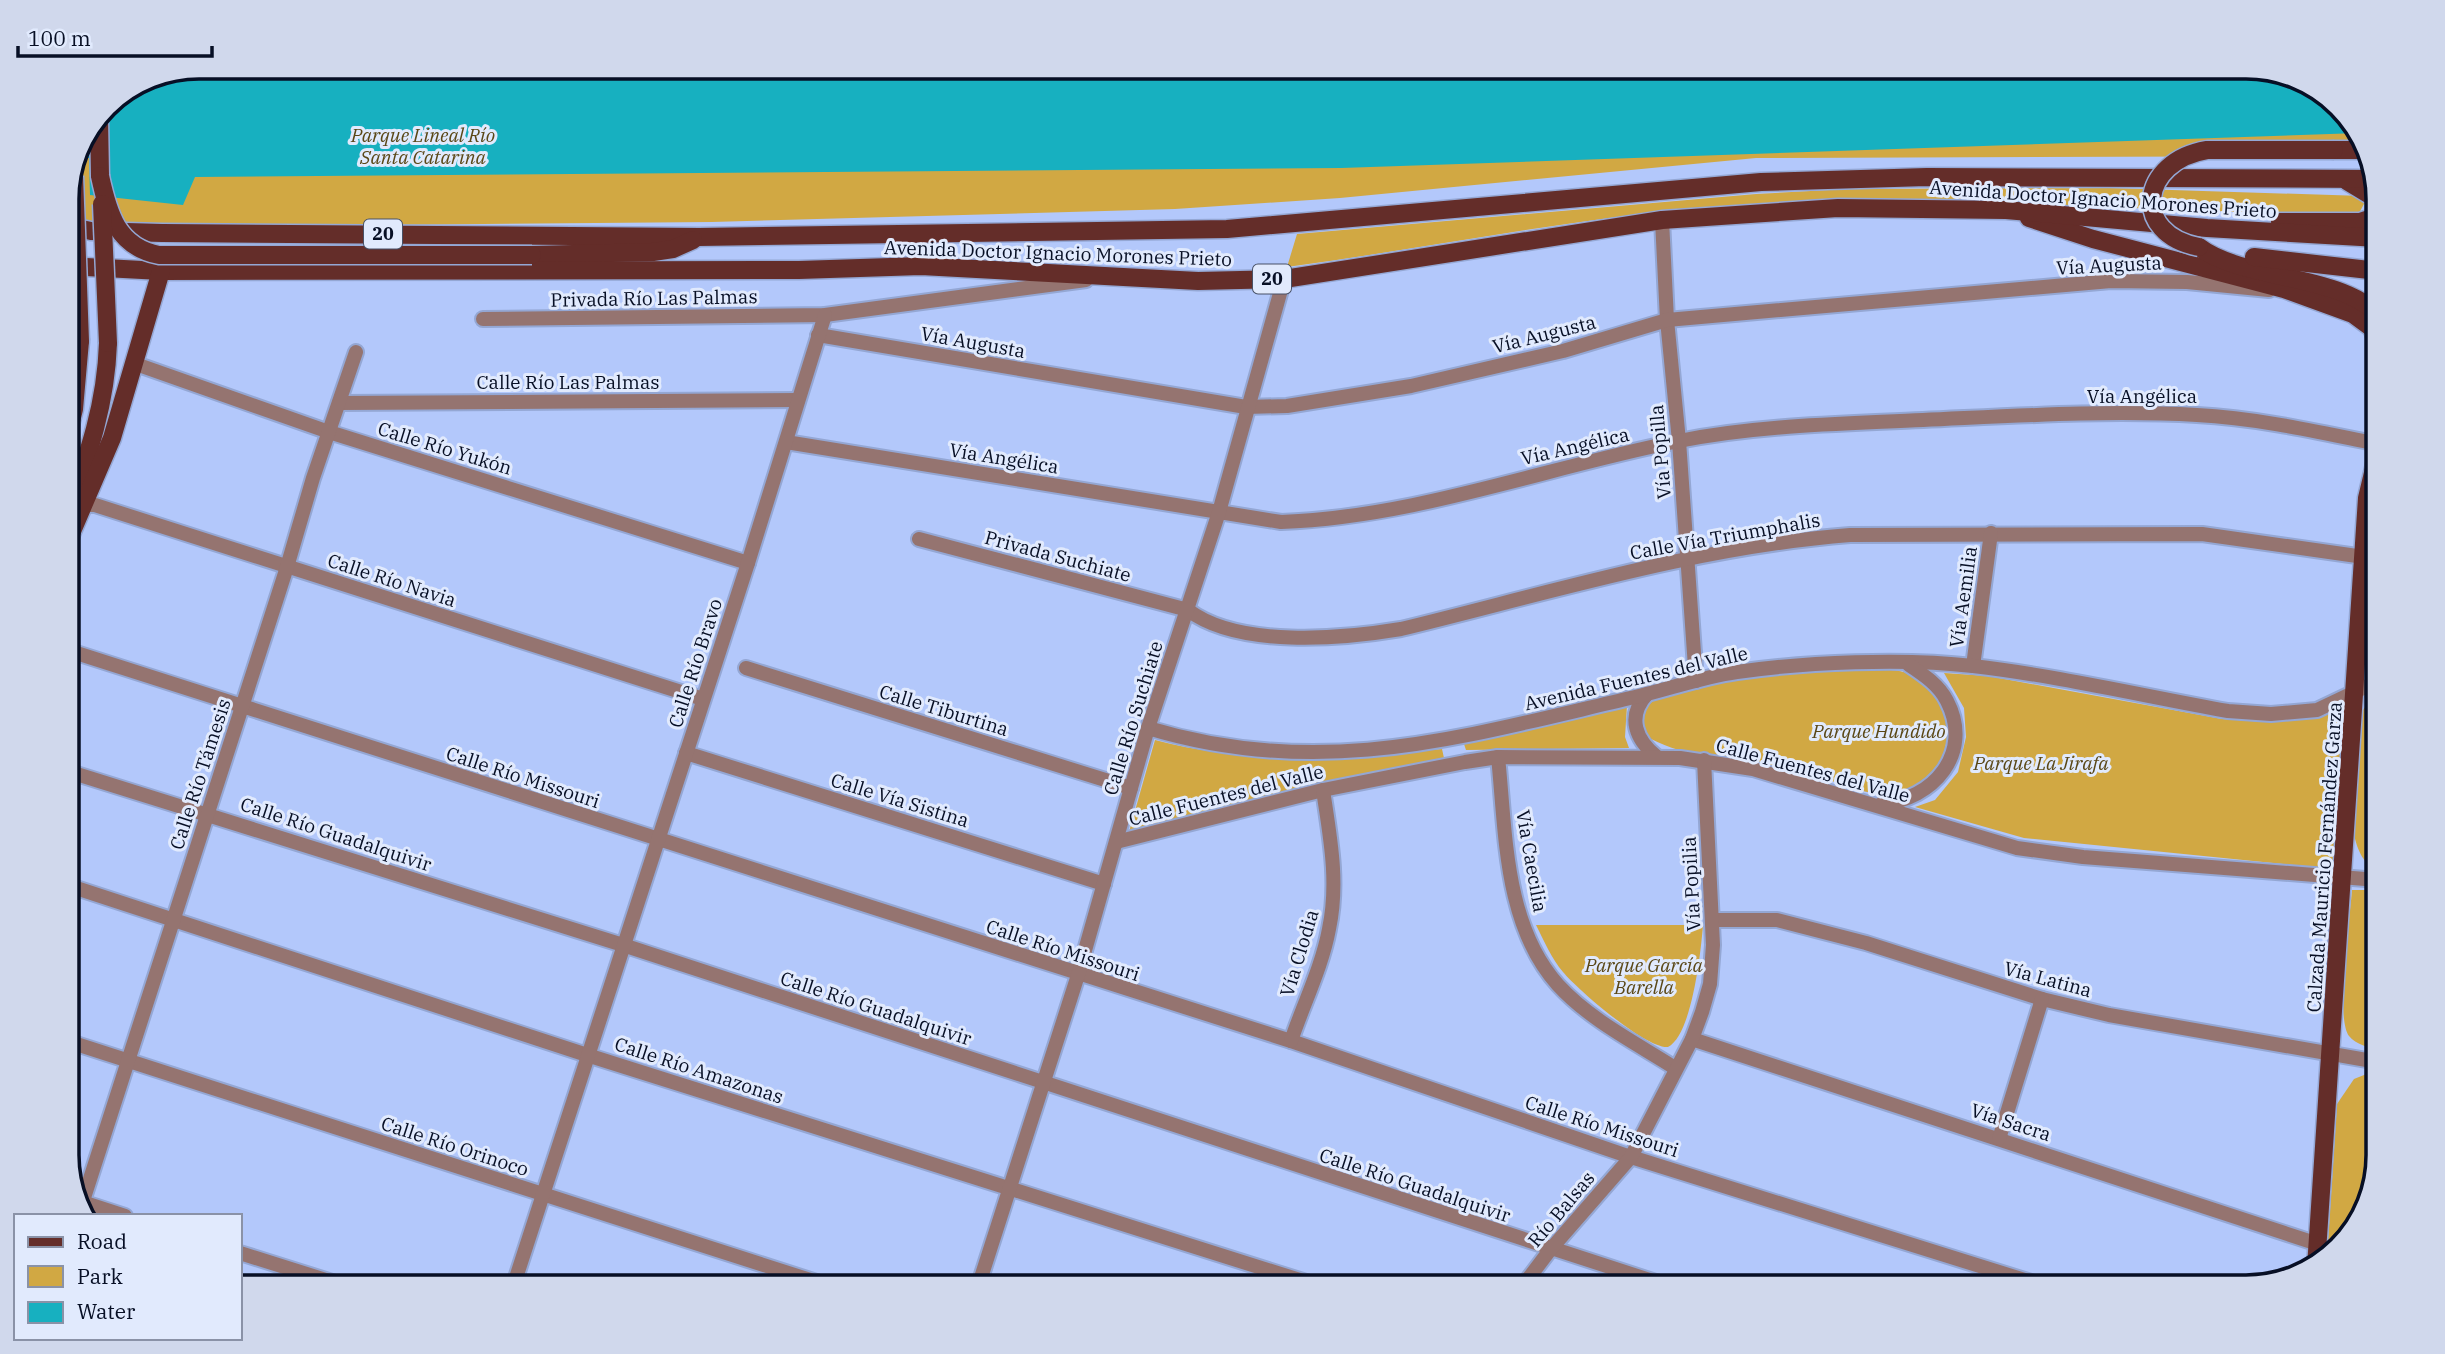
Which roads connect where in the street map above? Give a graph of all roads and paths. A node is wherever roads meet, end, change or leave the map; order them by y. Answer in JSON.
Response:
{"nodes":[{"id":1,"x":99,"y":132,"type":"edge"},
{"id":2,"x":2356,"y":150,"type":"edge"},
{"id":3,"x":100,"y":176,"type":"junction"},
{"id":4,"x":2343,"y":179,"type":"junction"},
{"id":5,"x":2364,"y":179,"type":"edge"},
{"id":6,"x":2366,"y":191,"type":"edge"},
{"id":7,"x":2006,"y":210,"type":"junction"},
{"id":8,"x":1662,"y":220,"type":"junction"},
{"id":9,"x":2366,"y":220,"type":"edge"},
{"id":10,"x":79,"y":228,"type":"edge"},
{"id":11,"x":2207,"y":228,"type":"junction"},
{"id":12,"x":699,"y":237,"type":"junction"},
{"id":13,"x":2366,"y":238,"type":"edge"},
{"id":14,"x":2199,"y":247,"type":"junction"},
{"id":15,"x":79,"y":267,"type":"edge"},
{"id":16,"x":2366,"y":270,"type":"edge"},
{"id":17,"x":160,"y":271,"type":"junction"},
{"id":18,"x":1101,"y":277,"type":"junction"},
{"id":19,"x":1284,"y":279,"type":"junction"},
{"id":20,"x":2284,"y":289,"type":"junction"},
{"id":21,"x":2366,"y":306,"type":"edge"},
{"id":22,"x":79,"y":313,"type":"edge"},
{"id":23,"x":825,"y":315,"type":"junction"},
{"id":24,"x":483,"y":320,"type":"dead end"},
{"id":25,"x":1667,"y":320,"type":"junction"},
{"id":26,"x":2366,"y":324,"type":"edge"},
{"id":27,"x":818,"y":335,"type":"junction"},
{"id":28,"x":79,"y":352,"type":"edge"},
{"id":29,"x":356,"y":352,"type":"dead end"},
{"id":30,"x":133,"y":363,"type":"junction"},
{"id":31,"x":798,"y":400,"type":"junction"},
{"id":32,"x":339,"y":403,"type":"junction"},
{"id":33,"x":1246,"y":407,"type":"junction"},
{"id":34,"x":329,"y":432,"type":"junction"},
{"id":35,"x":1679,"y":441,"type":"junction"},
{"id":36,"x":2366,"y":441,"type":"edge"},
{"id":37,"x":786,"y":442,"type":"junction"},
{"id":38,"x":79,"y":487,"type":"edge"},
{"id":39,"x":79,"y":496,"type":"edge"},
{"id":40,"x":79,"y":506,"type":"edge"},
{"id":41,"x":1219,"y":512,"type":"junction"},
{"id":42,"x":2366,"y":518,"type":"edge"},
{"id":43,"x":1991,"y":533,"type":"junction"},
{"id":44,"x":919,"y":539,"type":"dead end"},
{"id":45,"x":2364,"y":557,"type":"junction"},
{"id":46,"x":1686,"y":559,"type":"junction"},
{"id":47,"x":748,"y":563,"type":"junction"},
{"id":48,"x":287,"y":567,"type":"junction"},
{"id":49,"x":1188,"y":610,"type":"junction"},
{"id":50,"x":79,"y":654,"type":"edge"},
{"id":51,"x":1907,"y":663,"type":"junction"},
{"id":52,"x":1973,"y":666,"type":"junction"},
{"id":53,"x":746,"y":668,"type":"dead end"},
{"id":54,"x":1696,"y":681,"type":"junction"},
{"id":55,"x":2366,"y":688,"type":"edge"},
{"id":56,"x":2356,"y":693,"type":"junction"},
{"id":57,"x":1647,"y":694,"type":"junction"},
{"id":58,"x":703,"y":699,"type":"junction"},
{"id":59,"x":243,"y":706,"type":"junction"},
{"id":60,"x":1148,"y":728,"type":"junction"},
{"id":61,"x":1460,"y":738,"type":"junction"},
{"id":62,"x":685,"y":753,"type":"junction"},
{"id":63,"x":1499,"y":757,"type":"junction"},
{"id":64,"x":1657,"y":757,"type":"junction"},
{"id":65,"x":1704,"y":760,"type":"junction"},
{"id":66,"x":1465,"y":762,"type":"junction"},
{"id":67,"x":79,"y":775,"type":"edge"},
{"id":68,"x":1131,"y":788,"type":"junction"},
{"id":69,"x":1323,"y":790,"type":"junction"},
{"id":70,"x":1873,"y":804,"type":"junction"},
{"id":71,"x":208,"y":814,"type":"junction"},
{"id":72,"x":657,"y":838,"type":"junction"},
{"id":73,"x":1116,"y":842,"type":"junction"},
{"id":74,"x":2342,"y":878,"type":"junction"},
{"id":75,"x":2366,"y":879,"type":"edge"},
{"id":76,"x":1104,"y":884,"type":"junction"},
{"id":77,"x":79,"y":889,"type":"edge"},
{"id":78,"x":172,"y":920,"type":"junction"},
{"id":79,"x":1713,"y":920,"type":"junction"},
{"id":80,"x":623,"y":945,"type":"junction"},
{"id":81,"x":1078,"y":975,"type":"junction"},
{"id":82,"x":2042,"y":999,"type":"junction"},
{"id":83,"x":1692,"y":1039,"type":"junction"},
{"id":84,"x":1290,"y":1041,"type":"junction"},
{"id":85,"x":79,"y":1045,"type":"edge"},
{"id":86,"x":2331,"y":1054,"type":"junction"},
{"id":87,"x":587,"y":1055,"type":"junction"},
{"id":88,"x":2366,"y":1060,"type":"edge"},
{"id":89,"x":130,"y":1061,"type":"junction"},
{"id":90,"x":1675,"y":1069,"type":"junction"},
{"id":91,"x":1044,"y":1081,"type":"junction"},
{"id":92,"x":1999,"y":1139,"type":"junction"},
{"id":93,"x":1631,"y":1157,"type":"junction"},
{"id":94,"x":1009,"y":1189,"type":"junction"},
{"id":95,"x":85,"y":1193,"type":"edge"},
{"id":96,"x":542,"y":1196,"type":"junction"},
{"id":97,"x":90,"y":1206,"type":"edge"},
{"id":98,"x":118,"y":1214,"type":"edge"},
{"id":99,"x":2318,"y":1244,"type":"junction"},
{"id":100,"x":1550,"y":1250,"type":"junction"},
{"id":101,"x":2317,"y":1252,"type":"edge"},
{"id":102,"x":242,"y":1254,"type":"edge"},
{"id":103,"x":310,"y":1275,"type":"edge"},
{"id":104,"x":517,"y":1275,"type":"edge"},
{"id":105,"x":794,"y":1275,"type":"edge"},
{"id":106,"x":982,"y":1275,"type":"edge"},
{"id":107,"x":1284,"y":1275,"type":"edge"},
{"id":108,"x":1531,"y":1275,"type":"edge"},
{"id":109,"x":1632,"y":1275,"type":"edge"},
{"id":110,"x":2009,"y":1275,"type":"edge"}],
"edges":[{"from":1,"to":3,"type":"main road"},
{"from":2,"to":14,"type":"main road","bridge":true},
{"from":3,"to":12,"type":"main road","bridge":true},
{"from":3,"to":38,"type":"main road","bridge":true},
{"from":4,"to":5,"type":"main road","name":"Avenida Doctor Ignacio Morones Prieto","number":"20"},
{"from":4,"to":6,"type":"main road"},
{"from":4,"to":12,"type":"main road","name":"Avenida Doctor Ignacio Morones Prieto","number":"20"},
{"from":7,"to":8,"type":"main road","name":"Avenida Doctor Ignacio Morones Prieto","number":"20"},
{"from":7,"to":11,"type":"main road","name":"Avenida Doctor Ignacio Morones Prieto","number":"20"},
{"from":7,"to":20,"type":"main road"},
{"from":8,"to":19,"type":"main road","name":"Avenida Doctor Ignacio Morones Prieto","number":"20"},
{"from":8,"to":25,"type":"street","name":"Vía Popilla"},
{"from":9,"to":11,"type":"main road"},
{"from":10,"to":12,"type":"main road","name":"Avenida Doctor Ignacio Morones Prieto","number":"20"},
{"from":11,"to":13,"type":"main road","name":"Avenida Doctor Ignacio Morones Prieto","number":"20"},
{"from":14,"to":16,"type":"main road"},
{"from":14,"to":21,"type":"main road"},
{"from":15,"to":17,"type":"main road","name":"Avenida Doctor Ignacio Morones Prieto","number":"20"},
{"from":17,"to":18,"type":"main road","name":"Avenida Doctor Ignacio Morones Prieto","number":"20"},
{"from":17,"to":30,"type":"main road"},
{"from":18,"to":19,"type":"main road","name":"Avenida Doctor Ignacio Morones Prieto","number":"20"},
{"from":18,"to":23,"type":"street"},
{"from":19,"to":33,"type":"street","name":"Calle Río Suchiate"},
{"from":20,"to":25,"type":"street","name":"Vía Augusta"},
{"from":20,"to":26,"type":"main road"},
{"from":22,"to":28,"type":"main road","bridge":true},
{"from":23,"to":24,"type":"street","name":"Privada Río Las Palmas"},
{"from":23,"to":27,"type":"street","name":"Calle Río Bravo"},
{"from":25,"to":33,"type":"street","name":"Vía Augusta"},
{"from":25,"to":35,"type":"street","name":"Vía Popilla"},
{"from":27,"to":31,"type":"street","name":"Calle Río Bravo"},
{"from":27,"to":33,"type":"street","name":"Vía Augusta"},
{"from":29,"to":32,"type":"street","name":"Calle Río Támesis"},
{"from":30,"to":34,"type":"street","name":"Calle Río Yukón"},
{"from":30,"to":39,"type":"main road"},
{"from":31,"to":32,"type":"street","name":"Calle Río Las Palmas"},
{"from":31,"to":37,"type":"street","name":"Calle Río Bravo"},
{"from":32,"to":34,"type":"street","name":"Calle Río Támesis"},
{"from":33,"to":41,"type":"street","name":"Calle Río Suchiate"},
{"from":34,"to":47,"type":"street","name":"Calle Río Yukón"},
{"from":34,"to":48,"type":"street","name":"Calle Río Támesis"},
{"from":35,"to":36,"type":"street","name":"Vía Angélica"},
{"from":35,"to":41,"type":"street","name":"Vía Angélica"},
{"from":35,"to":46,"type":"street","name":"Vía Popilla"},
{"from":37,"to":41,"type":"street","name":"Vía Angélica"},
{"from":37,"to":47,"type":"street","name":"Calle Río Bravo"},
{"from":40,"to":48,"type":"street","name":"Calle Río Navia"},
{"from":41,"to":49,"type":"street","name":"Calle Río Suchiate"},
{"from":42,"to":45,"type":"main road","name":"Calzada Mauricio Fernández Garza"},
{"from":43,"to":45,"type":"street","name":"Calle Vía Triumphalis"},
{"from":43,"to":46,"type":"street","name":"Calle Vía Triumphalis"},
{"from":43,"to":52,"type":"street","name":"Vía Aemilia"},
{"from":44,"to":49,"type":"street","name":"Privada Suchiate"},
{"from":45,"to":56,"type":"main road","name":"Calzada Mauricio Fernández Garza"},
{"from":46,"to":49,"type":"street","name":"Calle Vía Triumphalis"},
{"from":46,"to":54,"type":"street","name":"Vía Popilla"},
{"from":47,"to":58,"type":"street","name":"Calle Río Bravo"},
{"from":48,"to":58,"type":"street","name":"Calle Río Navia"},
{"from":48,"to":59,"type":"street","name":"Calle Río Támesis"},
{"from":49,"to":60,"type":"street","name":"Calle Río Suchiate"},
{"from":50,"to":59,"type":"street","name":"Calle Río Missouri"},
{"from":51,"to":52,"type":"street","name":"Avenida Fuentes del Valle"},
{"from":51,"to":54,"type":"street","name":"Avenida Fuentes del Valle"},
{"from":51,"to":70,"type":"street"},
{"from":52,"to":56,"type":"street","name":"Avenida Fuentes del Valle"},
{"from":53,"to":68,"type":"street","name":"Calle Tiburtina"},
{"from":54,"to":57,"type":"street","name":"Avenida Fuentes del Valle"},
{"from":55,"to":56,"type":"street","name":"Avenida Fuentes del Valle"},
{"from":56,"to":74,"type":"main road","name":"Calzada Mauricio Fernández Garza"},
{"from":57,"to":61,"type":"street","name":"Avenida Fuentes del Valle"},
{"from":57,"to":64,"type":"street"},
{"from":58,"to":62,"type":"street","name":"Calle Río Bravo"},
{"from":59,"to":71,"type":"street","name":"Calle Río Támesis"},
{"from":59,"to":72,"type":"street","name":"Calle Río Missouri"},
{"from":60,"to":61,"type":"street","name":"Avenida Fuentes del Valle"},
{"from":60,"to":68,"type":"street","name":"Calle Río Suchiate"},
{"from":61,"to":66,"type":"street"},
{"from":62,"to":72,"type":"street","name":"Calle Río Bravo"},
{"from":62,"to":76,"type":"street","name":"Calle Vía Sistina"},
{"from":63,"to":64,"type":"street","name":"Calle Fuentes del Valle"},
{"from":63,"to":66,"type":"street","name":"Calle Fuentes del Valle"},
{"from":63,"to":90,"type":"street","name":"Vía Caecilia"},
{"from":64,"to":65,"type":"street","name":"Calle Fuentes del Valle"},
{"from":65,"to":70,"type":"street","name":"Calle Fuentes del Valle"},
{"from":65,"to":79,"type":"street","name":"Vía Popilia"},
{"from":66,"to":69,"type":"street","name":"Calle Fuentes del Valle"},
{"from":67,"to":71,"type":"street","name":"Calle Río Guadalquivir"},
{"from":68,"to":73,"type":"street","name":"Calle Río Suchiate"},
{"from":69,"to":73,"type":"street","name":"Calle Fuentes del Valle"},
{"from":69,"to":84,"type":"street","name":"Vía Clodia"},
{"from":70,"to":74,"type":"street","name":"Calle Fuentes del Valle"},
{"from":71,"to":78,"type":"street","name":"Calle Río Támesis"},
{"from":71,"to":80,"type":"street","name":"Calle Río Guadalquivir"},
{"from":72,"to":80,"type":"street","name":"Calle Río Bravo"},
{"from":72,"to":81,"type":"street","name":"Calle Río Missouri"},
{"from":73,"to":76,"type":"street","name":"Calle Río Suchiate"},
{"from":74,"to":75,"type":"street","name":"Calle Fuentes del Valle"},
{"from":74,"to":86,"type":"main road","name":"Calzada Mauricio Fernández Garza"},
{"from":76,"to":81,"type":"street","name":"Calle Río Suchiate"},
{"from":77,"to":78,"type":"street","name":"Calle Río Amazonas"},
{"from":78,"to":87,"type":"street","name":"Calle Río Amazonas"},
{"from":78,"to":89,"type":"street","name":"Calle Río Támesis"},
{"from":79,"to":82,"type":"street","name":"Vía Latina"},
{"from":79,"to":83,"type":"street","name":"Vía Popilia"},
{"from":80,"to":87,"type":"street","name":"Calle Río Bravo"},
{"from":80,"to":91,"type":"street","name":"Calle Río Guadalquivir"},
{"from":81,"to":84,"type":"street","name":"Calle Río Missouri"},
{"from":81,"to":91,"type":"street","name":"Calle Río Suchiate"},
{"from":82,"to":86,"type":"street","name":"Vía Latina"},
{"from":82,"to":92,"type":"street"},
{"from":83,"to":90,"type":"street","name":"Vía Popilia"},
{"from":83,"to":92,"type":"street","name":"Vía Sacra"},
{"from":84,"to":93,"type":"street","name":"Calle Río Missouri"},
{"from":85,"to":89,"type":"street","name":"Calle Río Orinoco"},
{"from":86,"to":88,"type":"street","name":"Vía Latina"},
{"from":86,"to":99,"type":"main road","name":"Calzada Mauricio Fernández Garza"},
{"from":87,"to":94,"type":"street","name":"Calle Río Amazonas"},
{"from":87,"to":96,"type":"street","name":"Calle Río Bravo"},
{"from":89,"to":95,"type":"street","name":"Calle Río Támesis"},
{"from":89,"to":96,"type":"street","name":"Calle Río Orinoco"},
{"from":90,"to":93,"type":"street","name":"Vía Popilia"},
{"from":91,"to":94,"type":"street","name":"Calle Río Suchiate"},
{"from":91,"to":100,"type":"street","name":"Calle Río Guadalquivir"},
{"from":92,"to":99,"type":"street","name":"Vía Sacra"},
{"from":93,"to":100,"type":"street","name":"Río Balsas"},
{"from":93,"to":110,"type":"street","name":"Calle Río Missouri"},
{"from":94,"to":106,"type":"street","name":"Calle Río Suchiate"},
{"from":94,"to":107,"type":"street","name":"Calle Río Amazonas"},
{"from":96,"to":104,"type":"street","name":"Calle Río Bravo"},
{"from":96,"to":105,"type":"street","name":"Calle Río Orinoco"},
{"from":97,"to":98,"type":"street"},
{"from":99,"to":101,"type":"main road","name":"Calzada Mauricio Fernández Garza"},
{"from":100,"to":108,"type":"street","name":"Río Balsas"},
{"from":100,"to":109,"type":"street","name":"Calle Río Guadalquivir"},
{"from":102,"to":103,"type":"street"}]}
